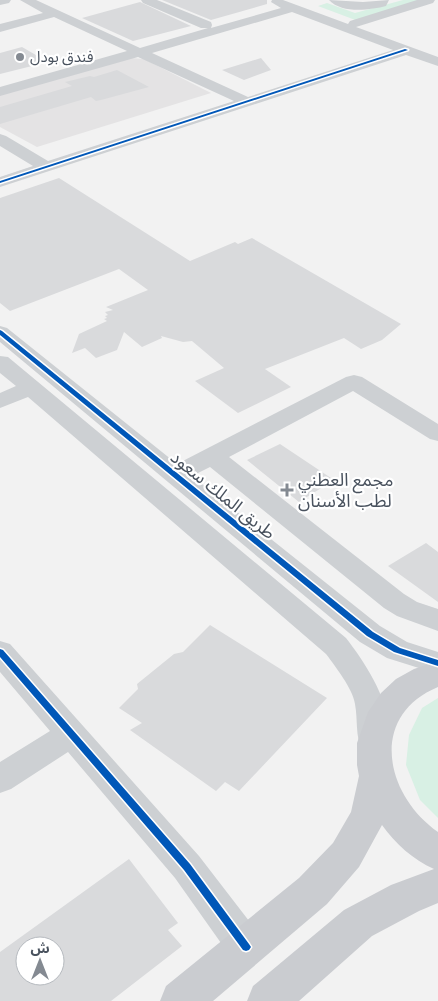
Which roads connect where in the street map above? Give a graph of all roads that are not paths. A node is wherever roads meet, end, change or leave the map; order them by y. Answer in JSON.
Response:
{"nodes":[{"id":1,"x":5,"y":0,"type":"edge"},
{"id":2,"x":26,"y":0,"type":"edge"},
{"id":3,"x":147,"y":0,"type":"edge"},
{"id":4,"x":335,"y":0,"type":"edge"},
{"id":5,"x":383,"y":0,"type":"edge"},
{"id":6,"x":429,"y":0,"type":"edge"},
{"id":7,"x":0,"y":1,"type":"edge"},
{"id":8,"x":293,"y":3,"type":"edge"},
{"id":9,"x":56,"y":14,"type":"junction"},
{"id":10,"x":354,"y":24,"type":"junction"},
{"id":11,"x":206,"y":25,"type":"junction"},
{"id":12,"x":0,"y":28,"type":"edge"},
{"id":13,"x":134,"y":49,"type":"junction"},
{"id":14,"x":406,"y":50,"type":"junction"},
{"id":15,"x":438,"y":55,"type":"edge"},
{"id":16,"x":438,"y":62,"type":"edge"},
{"id":17,"x":0,"y":82,"type":"edge"},
{"id":18,"x":0,"y":92,"type":"edge"},
{"id":19,"x":248,"y":102,"type":"junction"},
{"id":20,"x":0,"y":139,"type":"edge"},
{"id":21,"x":46,"y":167,"type":"junction"},
{"id":22,"x":0,"y":182,"type":"edge"},
{"id":23,"x":0,"y":332,"type":"edge"},
{"id":24,"x":0,"y":362,"type":"edge"},
{"id":25,"x":31,"y":388,"type":"junction"},
{"id":26,"x":0,"y":401,"type":"edge"},
{"id":27,"x":438,"y":434,"type":"edge"},
{"id":28,"x":212,"y":456,"type":"junction"},
{"id":29,"x":175,"y":475,"type":"junction"},
{"id":30,"x":438,"y":620,"type":"edge"},
{"id":31,"x":0,"y":652,"type":"edge"},
{"id":32,"x":438,"y":663,"type":"edge"},
{"id":33,"x":438,"y":674,"type":"edge"},
{"id":34,"x":71,"y":734,"type":"junction"},
{"id":35,"x":374,"y":762,"type":"junction"},
{"id":36,"x":0,"y":779,"type":"edge"},
{"id":37,"x":438,"y":853,"type":"edge"},
{"id":38,"x":438,"y":885,"type":"edge"},
{"id":39,"x":246,"y":947,"type":"junction"},
{"id":40,"x":181,"y":1001,"type":"edge"},
{"id":41,"x":268,"y":1001,"type":"edge"}],
"edges":[{"from":1,"to":7,"type":"street"},
{"from":2,"to":9,"type":"street"},
{"from":3,"to":11,"type":"street"},
{"from":4,"to":5,"type":"street"},
{"from":6,"to":10,"type":"street"},
{"from":8,"to":10,"type":"street"},
{"from":8,"to":11,"type":"street"},
{"from":8,"to":13,"type":"street"},
{"from":8,"to":14,"type":"street"},
{"from":9,"to":12,"type":"street"},
{"from":9,"to":13,"type":"street"},
{"from":10,"to":15,"type":"street"},
{"from":11,"to":13,"type":"street"},
{"from":13,"to":17,"type":"street"},
{"from":13,"to":18,"type":"street"},
{"from":13,"to":19,"type":"street"},
{"from":14,"to":16,"type":"street"},
{"from":14,"to":19,"type":"street"},
{"from":19,"to":21,"type":"street"},
{"from":20,"to":21,"type":"street"},
{"from":21,"to":22,"type":"street"},
{"from":23,"to":29,"type":"street","name":"طريق الملك سعود"},
{"from":24,"to":25,"type":"street"},
{"from":25,"to":26,"type":"street"},
{"from":25,"to":35,"type":"street"},
{"from":27,"to":28,"type":"street"},
{"from":28,"to":29,"type":"street"},
{"from":28,"to":30,"type":"street"},
{"from":29,"to":32,"type":"street","name":"طريق الملك سعود"},
{"from":31,"to":34,"type":"street"},
{"from":33,"to":35,"type":"main road"},
{"from":34,"to":36,"type":"street"},
{"from":34,"to":39,"type":"street"},
{"from":35,"to":37,"type":"main road"},
{"from":35,"to":39,"type":"main road"},
{"from":38,"to":41,"type":"main road"},
{"from":39,"to":40,"type":"main road"}]}
